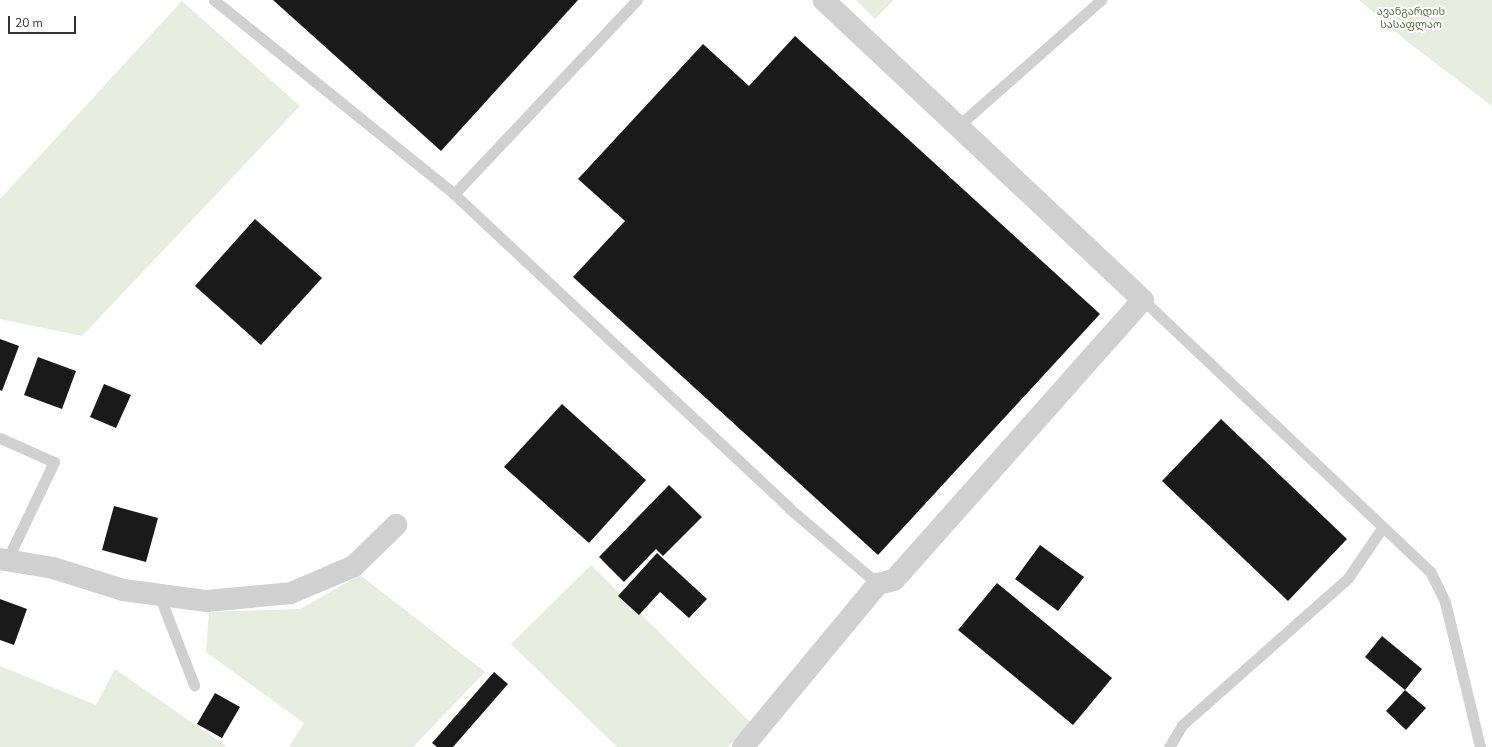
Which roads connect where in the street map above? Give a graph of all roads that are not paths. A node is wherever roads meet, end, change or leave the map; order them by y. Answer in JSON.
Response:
{"nodes":[{"id":1,"x":214,"y":0,"type":"edge"},
{"id":2,"x":637,"y":0,"type":"edge"},
{"id":3,"x":824,"y":0,"type":"edge"},
{"id":4,"x":1101,"y":0,"type":"edge"},
{"id":5,"x":958,"y":126,"type":"junction"},
{"id":6,"x":454,"y":194,"type":"junction"},
{"id":7,"x":1143,"y":300,"type":"junction"},
{"id":8,"x":0,"y":438,"type":"edge"},
{"id":9,"x":396,"y":525,"type":"dead end"},
{"id":10,"x":1382,"y":528,"type":"junction"},
{"id":11,"x":4,"y":560,"type":"edge"},
{"id":12,"x":878,"y":584,"type":"junction"},
{"id":13,"x":159,"y":595,"type":"junction"},
{"id":14,"x":194,"y":685,"type":"dead end"},
{"id":15,"x":743,"y":747,"type":"edge"},
{"id":16,"x":1170,"y":747,"type":"edge"},
{"id":17,"x":1480,"y":747,"type":"edge"}],
"edges":[{"from":1,"to":6,"type":"lane"},
{"from":2,"to":6,"type":"lane"},
{"from":3,"to":5,"type":"street"},
{"from":4,"to":5,"type":"lane"},
{"from":5,"to":7,"type":"street"},
{"from":6,"to":12,"type":"lane"},
{"from":7,"to":10,"type":"lane"},
{"from":7,"to":12,"type":"street"},
{"from":8,"to":11,"type":"lane"},
{"from":9,"to":13,"type":"street"},
{"from":10,"to":16,"type":"lane"},
{"from":10,"to":17,"type":"lane"},
{"from":11,"to":13,"type":"street"},
{"from":12,"to":15,"type":"street"},
{"from":13,"to":14,"type":"lane"}]}
